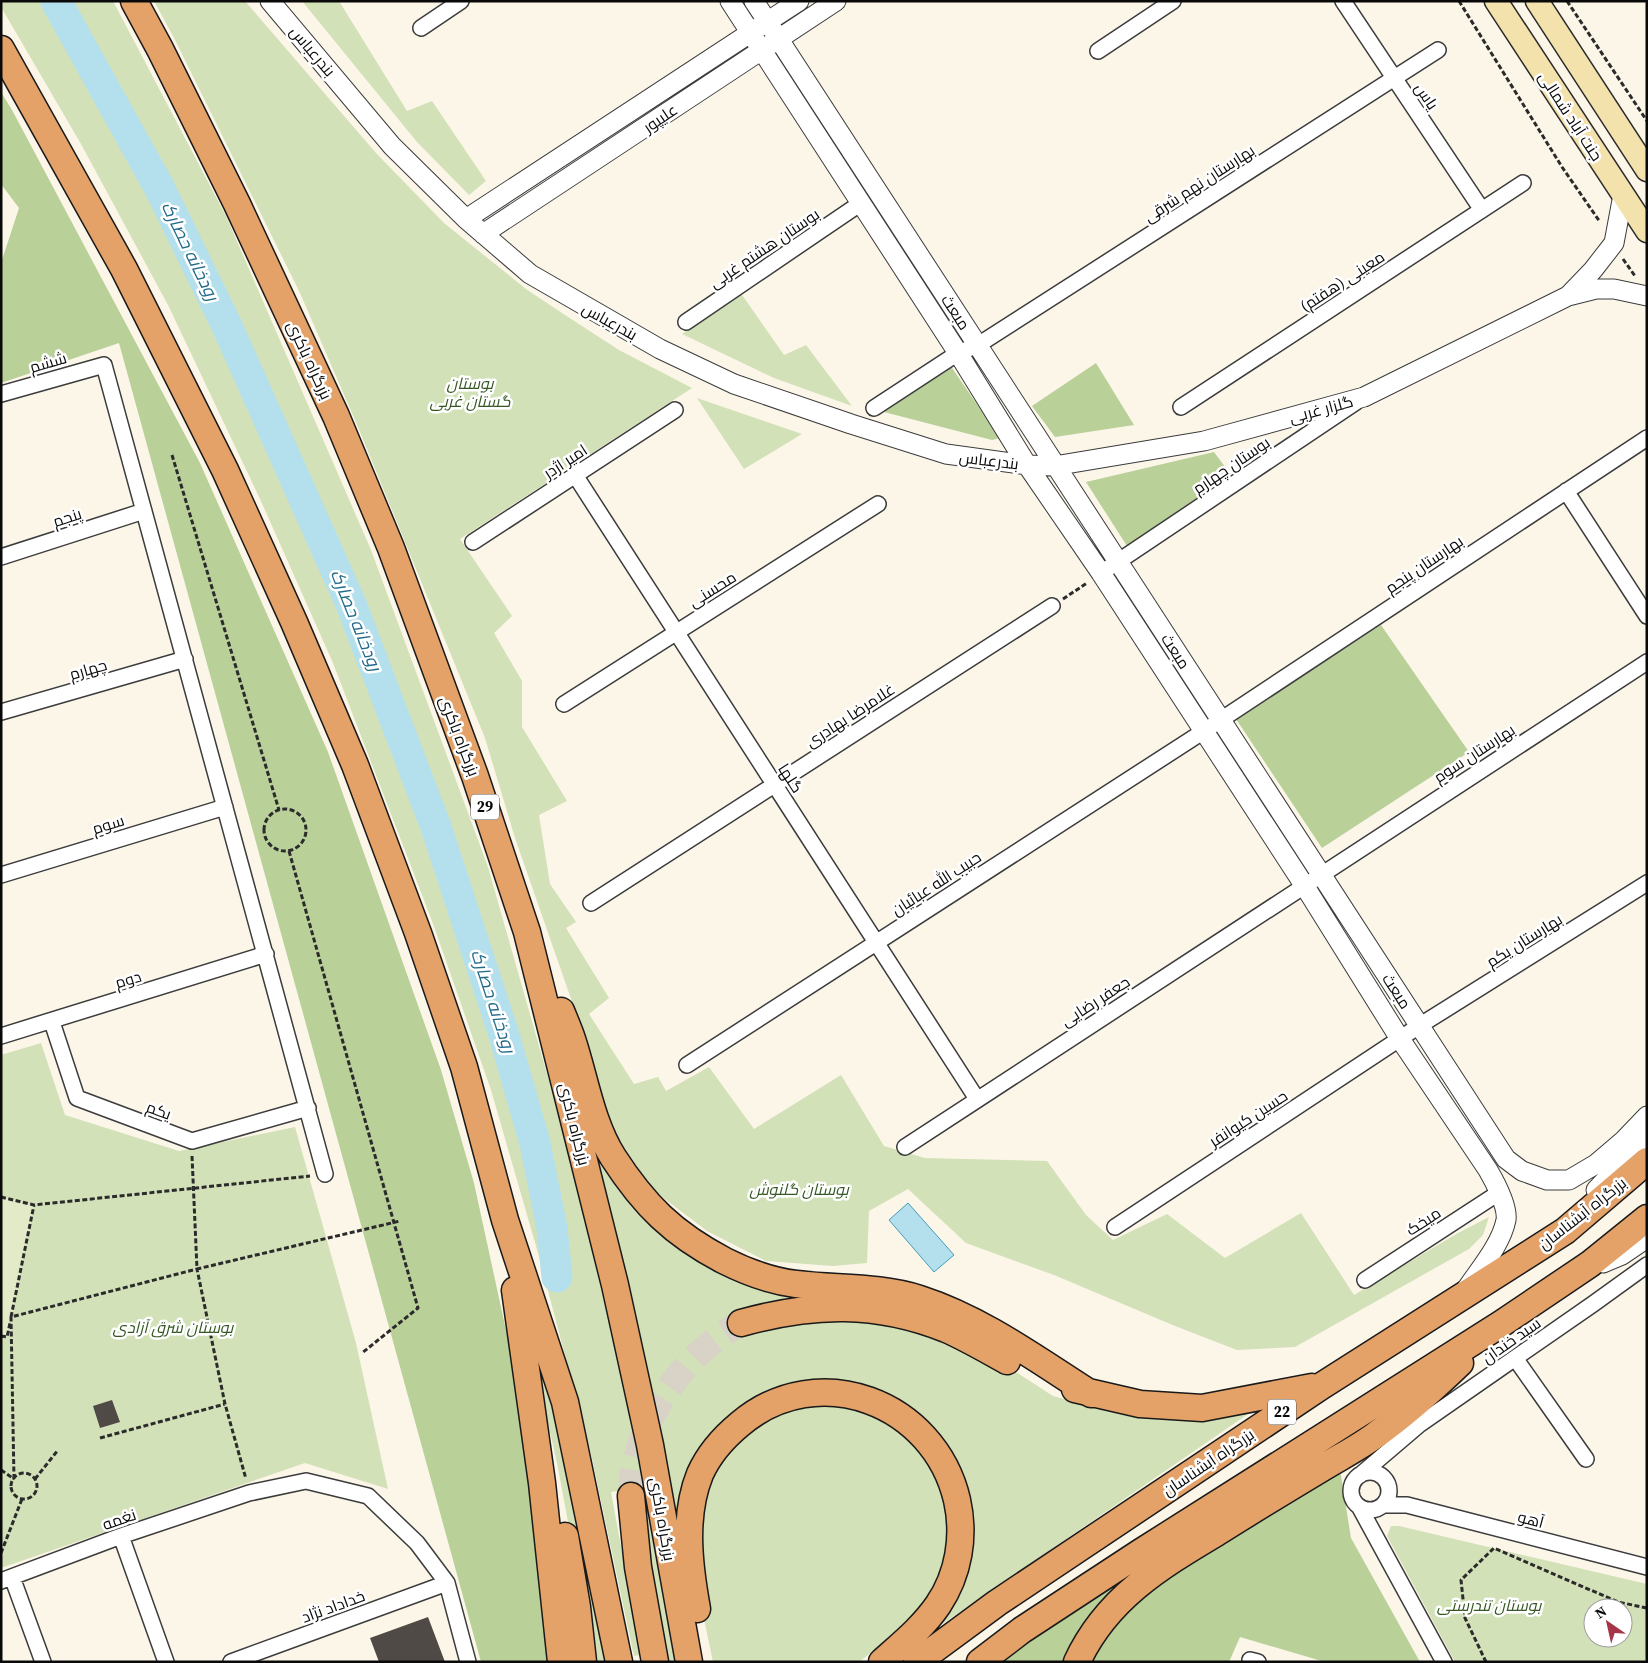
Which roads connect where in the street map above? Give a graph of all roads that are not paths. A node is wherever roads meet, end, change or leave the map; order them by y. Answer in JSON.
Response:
{"nodes":[{"id":1,"x":134,"y":1,"type":"edge"},
{"id":2,"x":270,"y":1,"type":"edge"},
{"id":3,"x":461,"y":1,"type":"edge"},
{"id":4,"x":730,"y":1,"type":"edge"},
{"id":5,"x":754,"y":1,"type":"edge"},
{"id":6,"x":799,"y":1,"type":"edge"},
{"id":7,"x":836,"y":1,"type":"edge"},
{"id":8,"x":1173,"y":1,"type":"edge"},
{"id":9,"x":1343,"y":1,"type":"edge"},
{"id":10,"x":1496,"y":1,"type":"edge"},
{"id":11,"x":1537,"y":1,"type":"edge"},
{"id":12,"x":768,"y":22,"type":"junction"},
{"id":13,"x":421,"y":28,"type":"dead end"},
{"id":14,"x":751,"y":33,"type":"junction"},
{"id":15,"x":779,"y":39,"type":"junction"},
{"id":16,"x":1,"y":49,"type":"edge"},
{"id":17,"x":762,"y":50,"type":"junction"},
{"id":18,"x":1438,"y":50,"type":"dead end"},
{"id":19,"x":1098,"y":51,"type":"dead end"},
{"id":20,"x":1394,"y":79,"type":"junction"},
{"id":21,"x":1647,"y":170,"type":"edge"},
{"id":22,"x":1523,"y":184,"type":"dead end"},
{"id":23,"x":1623,"y":195,"type":"junction"},
{"id":24,"x":861,"y":203,"type":"junction"},
{"id":25,"x":1482,"y":210,"type":"junction"},
{"id":26,"x":466,"y":219,"type":"junction"},
{"id":27,"x":1647,"y":231,"type":"edge"},
{"id":28,"x":484,"y":234,"type":"junction"},
{"id":29,"x":1568,"y":296,"type":"junction"},
{"id":30,"x":1647,"y":296,"type":"edge"},
{"id":31,"x":686,"y":322,"type":"dead end"},
{"id":32,"x":978,"y":345,"type":"junction"},
{"id":33,"x":958,"y":353,"type":"junction"},
{"id":34,"x":1,"y":394,"type":"edge"},
{"id":35,"x":1364,"y":397,"type":"junction"},
{"id":36,"x":1181,"y":407,"type":"dead end"},
{"id":37,"x":874,"y":408,"type":"dead end"},
{"id":38,"x":675,"y":410,"type":"dead end"},
{"id":39,"x":1647,"y":438,"type":"edge"},
{"id":40,"x":1027,"y":464,"type":"junction"},
{"id":41,"x":1054,"y":466,"type":"junction"},
{"id":42,"x":575,"y":475,"type":"junction"},
{"id":43,"x":1566,"y":491,"type":"junction"},
{"id":44,"x":878,"y":504,"type":"dead end"},
{"id":45,"x":144,"y":511,"type":"junction"},
{"id":46,"x":473,"y":542,"type":"dead end"},
{"id":47,"x":1,"y":556,"type":"edge"},
{"id":48,"x":1118,"y":562,"type":"junction"},
{"id":49,"x":1101,"y":573,"type":"junction"},
{"id":50,"x":1052,"y":606,"type":"road end"},
{"id":51,"x":1647,"y":616,"type":"edge"},
{"id":52,"x":676,"y":632,"type":"junction"},
{"id":53,"x":185,"y":659,"type":"junction"},
{"id":54,"x":1647,"y":662,"type":"edge"},
{"id":55,"x":564,"y":704,"type":"dead end"},
{"id":56,"x":1,"y":712,"type":"edge"},
{"id":57,"x":1221,"y":720,"type":"junction"},
{"id":58,"x":1204,"y":731,"type":"junction"},
{"id":59,"x":774,"y":785,"type":"junction"},
{"id":60,"x":226,"y":808,"type":"junction"},
{"id":61,"x":1321,"y":874,"type":"junction"},
{"id":62,"x":1,"y":875,"type":"edge"},
{"id":63,"x":1647,"y":883,"type":"edge"},
{"id":64,"x":1304,"y":885,"type":"junction"},
{"id":65,"x":591,"y":903,"type":"dead end"},
{"id":66,"x":527,"y":932,"type":"junction"},
{"id":67,"x":876,"y":942,"type":"junction"},
{"id":68,"x":266,"y":954,"type":"junction"},
{"id":69,"x":52,"y":1022,"type":"junction"},
{"id":70,"x":1419,"y":1026,"type":"junction"},
{"id":71,"x":1,"y":1036,"type":"edge"},
{"id":72,"x":1400,"y":1039,"type":"junction"},
{"id":73,"x":687,"y":1065,"type":"dead end"},
{"id":74,"x":977,"y":1099,"type":"junction"},
{"id":75,"x":308,"y":1108,"type":"junction"},
{"id":76,"x":1647,"y":1116,"type":"edge"},
{"id":77,"x":1647,"y":1136,"type":"edge"},
{"id":78,"x":905,"y":1147,"type":"dead end"},
{"id":79,"x":1647,"y":1161,"type":"edge"},
{"id":80,"x":326,"y":1174,"type":"road end"},
{"id":81,"x":1500,"y":1192,"type":"junction"},
{"id":82,"x":1647,"y":1218,"type":"edge"},
{"id":83,"x":505,"y":1220,"type":"junction"},
{"id":84,"x":1115,"y":1227,"type":"dead end"},
{"id":85,"x":1647,"y":1238,"type":"edge"},
{"id":86,"x":1540,"y":1247,"type":"junction"},
{"id":87,"x":1647,"y":1265,"type":"edge"},
{"id":88,"x":1365,"y":1280,"type":"dead end"},
{"id":89,"x":1566,"y":1280,"type":"junction"},
{"id":90,"x":1461,"y":1297,"type":"junction"},
{"id":91,"x":741,"y":1323,"type":"tunnel mouth"},
{"id":92,"x":1501,"y":1324,"type":"junction"},
{"id":93,"x":1515,"y":1358,"type":"junction"},
{"id":94,"x":528,"y":1382,"type":"junction"},
{"id":95,"x":1323,"y":1384,"type":"junction"},
{"id":96,"x":1091,"y":1394,"type":"junction"},
{"id":97,"x":1396,"y":1443,"type":"junction"},
{"id":98,"x":1586,"y":1459,"type":"dead end"},
{"id":99,"x":1359,"y":1476,"type":"junction"},
{"id":100,"x":1386,"y":1482,"type":"junction"},
{"id":101,"x":631,"y":1496,"type":"tunnel mouth"},
{"id":102,"x":1407,"y":1505,"type":"junction"},
{"id":103,"x":1381,"y":1507,"type":"junction"},
{"id":104,"x":1360,"y":1508,"type":"junction"},
{"id":105,"x":1374,"y":1534,"type":"junction"},
{"id":106,"x":121,"y":1536,"type":"junction"},
{"id":107,"x":1647,"y":1567,"type":"edge"},
{"id":108,"x":7,"y":1579,"type":"edge"},
{"id":109,"x":446,"y":1583,"type":"junction"},
{"id":110,"x":240,"y":1660,"type":"edge"},
{"id":111,"x":42,"y":1662,"type":"edge"},
{"id":112,"x":166,"y":1662,"type":"edge"},
{"id":113,"x":468,"y":1662,"type":"edge"},
{"id":114,"x":561,"y":1662,"type":"edge"},
{"id":115,"x":583,"y":1662,"type":"edge"},
{"id":116,"x":619,"y":1662,"type":"edge"},
{"id":117,"x":655,"y":1662,"type":"edge"},
{"id":118,"x":689,"y":1662,"type":"edge"},
{"id":119,"x":702,"y":1662,"type":"edge"},
{"id":120,"x":882,"y":1662,"type":"edge"},
{"id":121,"x":917,"y":1662,"type":"edge"},
{"id":122,"x":980,"y":1662,"type":"edge"},
{"id":123,"x":1077,"y":1662,"type":"edge"},
{"id":124,"x":1444,"y":1662,"type":"edge"}],
"edges":[{"from":1,"to":66,"type":"highway","name":"بزرگراه باکری","number":"29"},
{"from":2,"to":26,"type":"street","name":"بندرعباس"},
{"from":3,"to":13,"type":"street"},
{"from":4,"to":14,"type":"street","name":"مبعث"},
{"from":5,"to":12,"type":"street","name":"مبعث"},
{"from":6,"to":12,"type":"street","name":"علیپور"},
{"from":7,"to":15,"type":"street","name":"علیپور"},
{"from":8,"to":19,"type":"street"},
{"from":9,"to":20,"type":"street","name":"یاس"},
{"from":10,"to":23,"type":"main road","name":"جنت آباد شمالی"},
{"from":11,"to":21,"type":"main road"},
{"from":12,"to":14,"type":"street","name":"علیپور"},
{"from":12,"to":15,"type":"street","name":"مبعث"},
{"from":14,"to":17,"type":"street","name":"مبعث"},
{"from":14,"to":26,"type":"street","name":"علیپور"},
{"from":15,"to":17,"type":"street","name":"علیپور"},
{"from":15,"to":32,"type":"street","name":"مبعث"},
{"from":16,"to":83,"type":"highway"},
{"from":17,"to":24,"type":"street","name":"مبعث"},
{"from":17,"to":28,"type":"street","name":"علیپور"},
{"from":18,"to":20,"type":"street","name":"بهارستان نهم شرقی"},
{"from":20,"to":25,"type":"street","name":"یاس"},
{"from":20,"to":32,"type":"street","name":"بهارستان نهم شرقی"},
{"from":22,"to":25,"type":"street","name":"معینی (هفتم)"},
{"from":23,"to":27,"type":"main road","name":"جنت آباد شمالی"},
{"from":23,"to":29,"type":"street","name":"گلزار غربی"},
{"from":24,"to":31,"type":"street","name":"بوستان هشتم غربی"},
{"from":24,"to":33,"type":"street","name":"مبعث"},
{"from":25,"to":36,"type":"street","name":"معینی (هفتم)"},
{"from":26,"to":28,"type":"street","name":"بندرعباس"},
{"from":28,"to":40,"type":"street","name":"بندرعباس"},
{"from":29,"to":30,"type":"street","name":"گلزار غربی"},
{"from":29,"to":35,"type":"street","name":"گلزار غربی"},
{"from":32,"to":33,"type":"street","name":"بهارستان نهم شرقی"},
{"from":32,"to":41,"type":"street","name":"مبعث"},
{"from":33,"to":37,"type":"street","name":"بهارستان نهم شرقی"},
{"from":33,"to":40,"type":"street","name":"مبعث"},
{"from":34,"to":45,"type":"street","name":"ششم"},
{"from":35,"to":41,"type":"street","name":"گلزار غربی"},
{"from":35,"to":48,"type":"street","name":"بوستان چهارم"},
{"from":38,"to":42,"type":"street","name":"امیر اژدر"},
{"from":39,"to":43,"type":"street","name":"بهارستان پنجم"},
{"from":40,"to":41,"type":"street","name":"بندرعباس"},
{"from":40,"to":49,"type":"street","name":"مبعث"},
{"from":41,"to":48,"type":"street","name":"مبعث"},
{"from":42,"to":46,"type":"street","name":"امیر اژدر"},
{"from":42,"to":52,"type":"street","name":"گلها"},
{"from":43,"to":51,"type":"street"},
{"from":43,"to":57,"type":"street","name":"بهارستان پنجم"},
{"from":44,"to":52,"type":"street","name":"محسنی"},
{"from":45,"to":47,"type":"street","name":"پنجم"},
{"from":45,"to":53,"type":"street"},
{"from":48,"to":49,"type":"street","name":"بوستان چهارم"},
{"from":48,"to":57,"type":"street","name":"مبعث"},
{"from":49,"to":58,"type":"street","name":"مبعث"},
{"from":50,"to":59,"type":"street","name":"غلامرضا بهادری"},
{"from":52,"to":55,"type":"street","name":"محسنی"},
{"from":52,"to":59,"type":"street","name":"گلها"},
{"from":53,"to":56,"type":"street","name":"چهارم"},
{"from":53,"to":60,"type":"street"},
{"from":54,"to":61,"type":"street","name":"بهارستان سوم"},
{"from":57,"to":58,"type":"street","name":"بهارستان پنجم"},
{"from":57,"to":61,"type":"street","name":"مبعث"},
{"from":58,"to":64,"type":"street","name":"مبعث"},
{"from":58,"to":67,"type":"street","name":"حبیب الله عبائیان"},
{"from":59,"to":65,"type":"street","name":"غلامرضا بهادری"},
{"from":59,"to":67,"type":"street","name":"گلها"},
{"from":60,"to":62,"type":"street","name":"سوم"},
{"from":60,"to":68,"type":"street"},
{"from":61,"to":64,"type":"street","name":"بهارستان سوم"},
{"from":61,"to":70,"type":"street","name":"مبعث"},
{"from":63,"to":70,"type":"street","name":"بهارستان یکم"},
{"from":64,"to":72,"type":"street","name":"مبعث"},
{"from":64,"to":74,"type":"street","name":"جعفر رضایی"},
{"from":66,"to":96,"type":"highway"},
{"from":66,"to":118,"type":"highway","name":"بزرگراه باکری","number":"29"},
{"from":67,"to":73,"type":"street","name":"حبیب الله عبائیان"},
{"from":67,"to":74,"type":"street","name":"گلها"},
{"from":68,"to":69,"type":"street","name":"دوم"},
{"from":68,"to":75,"type":"street"},
{"from":69,"to":71,"type":"street","name":"دوم"},
{"from":69,"to":75,"type":"street","name":"یکم"},
{"from":70,"to":72,"type":"street","name":"بهارستان یکم"},
{"from":70,"to":76,"type":"street","name":"مبعث"},
{"from":72,"to":81,"type":"street","name":"مبعث"},
{"from":72,"to":84,"type":"street","name":"حسین کیوانفر"},
{"from":74,"to":78,"type":"street","name":"جعفر رضایی"},
{"from":75,"to":80,"type":"street"},
{"from":77,"to":86,"type":"street"},
{"from":79,"to":86,"type":"highway","name":"بزرگراه آبشناسان","number":"22"},
{"from":81,"to":88,"type":"street","name":"میخک"},
{"from":81,"to":90,"type":"street","name":"مبعث"},
{"from":82,"to":89,"type":"highway"},
{"from":83,"to":94,"type":"highway"},
{"from":83,"to":116,"type":"highway"},
{"from":85,"to":89,"type":"street"},
{"from":86,"to":90,"type":"highway","name":"بزرگراه آبشناسان","number":"22"},
{"from":87,"to":93,"type":"street","name":"سید خندان"},
{"from":89,"to":92,"type":"highway"},
{"from":90,"to":95,"type":"highway","name":"بزرگراه آبشناسان","number":"22"},
{"from":91,"to":96,"type":"highway"},
{"from":92,"to":122,"type":"highway"},
{"from":92,"to":123,"type":"highway"},
{"from":93,"to":97,"type":"street","name":"سید خندان"},
{"from":93,"to":98,"type":"street"},
{"from":94,"to":114,"type":"highway"},
{"from":94,"to":115,"type":"highway"},
{"from":95,"to":96,"type":"highway"},
{"from":95,"to":121,"type":"highway","name":"بزرگراه آبشناسان","number":"22"},
{"from":97,"to":99,"type":"street","name":"سید خندان"},
{"from":97,"to":100,"type":"street"},
{"from":99,"to":100,"type":"street"},
{"from":99,"to":104,"type":"street"},
{"from":100,"to":102,"type":"street"},
{"from":100,"to":103,"type":"street"},
{"from":101,"to":117,"type":"highway"},
{"from":102,"to":103,"type":"street"},
{"from":102,"to":107,"type":"street","name":"آهو"},
{"from":103,"to":104,"type":"street"},
{"from":103,"to":105,"type":"street"},
{"from":104,"to":105,"type":"street"},
{"from":105,"to":124,"type":"street"},
{"from":106,"to":108,"type":"street","name":"نغمه"},
{"from":106,"to":109,"type":"street","name":"نغمه"},
{"from":106,"to":112,"type":"street"},
{"from":108,"to":111,"type":"street"},
{"from":109,"to":110,"type":"street","name":"خداداد نژاد"},
{"from":109,"to":113,"type":"street","name":"نغمه"},
{"from":119,"to":120,"type":"highway"}]}
